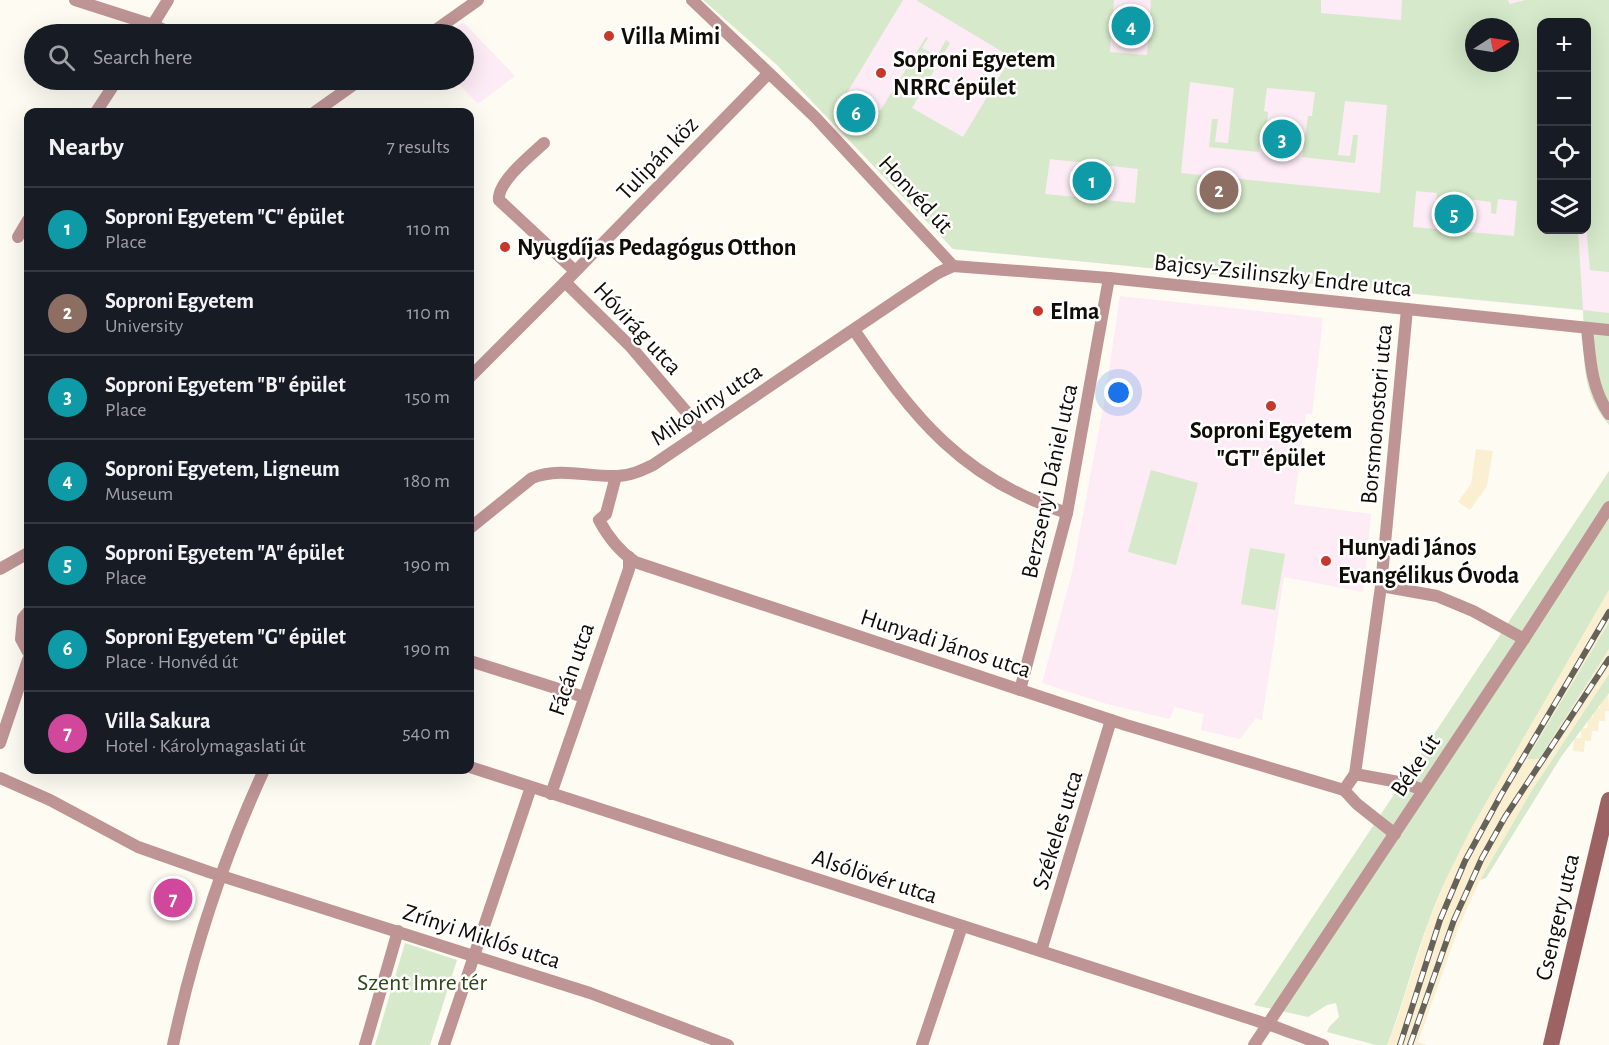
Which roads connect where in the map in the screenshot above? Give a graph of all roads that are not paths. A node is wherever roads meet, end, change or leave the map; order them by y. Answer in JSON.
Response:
{"nodes":[{"id":1,"x":75,"y":0,"type":"edge"},
{"id":2,"x":168,"y":0,"type":"edge"},
{"id":3,"x":478,"y":0,"type":"edge"},
{"id":4,"x":692,"y":0,"type":"edge"},
{"id":5,"x":135,"y":24,"type":"edge"},
{"id":6,"x":154,"y":24,"type":"edge"},
{"id":7,"x":444,"y":24,"type":"edge"},
{"id":8,"x":768,"y":74,"type":"junction"},
{"id":9,"x":110,"y":90,"type":"edge"},
{"id":10,"x":346,"y":90,"type":"edge"},
{"id":11,"x":99,"y":108,"type":"edge"},
{"id":12,"x":321,"y":108,"type":"edge"},
{"id":13,"x":544,"y":143,"type":"dead end"},
{"id":14,"x":24,"y":227,"type":"edge"},
{"id":15,"x":18,"y":237,"type":"dead end"},
{"id":16,"x":953,"y":266,"type":"junction"},
{"id":17,"x":575,"y":271,"type":"junction"},
{"id":18,"x":1109,"y":278,"type":"junction"},
{"id":19,"x":565,"y":282,"type":"junction"},
{"id":20,"x":1407,"y":309,"type":"junction"},
{"id":21,"x":1587,"y":328,"type":"junction"},
{"id":22,"x":854,"y":330,"type":"junction"},
{"id":23,"x":1609,"y":330,"type":"edge"},
{"id":24,"x":474,"y":373,"type":"edge"},
{"id":25,"x":1609,"y":414,"type":"edge"},
{"id":26,"x":700,"y":433,"type":"junction"},
{"id":27,"x":616,"y":476,"type":"junction"},
{"id":28,"x":1609,"y":507,"type":"edge"},
{"id":29,"x":1067,"y":513,"type":"junction"},
{"id":30,"x":474,"y":525,"type":"edge"},
{"id":31,"x":24,"y":555,"type":"edge"},
{"id":32,"x":629,"y":557,"type":"junction"},
{"id":33,"x":0,"y":569,"type":"edge"},
{"id":34,"x":1381,"y":586,"type":"junction"},
{"id":35,"x":24,"y":617,"type":"edge"},
{"id":36,"x":1524,"y":639,"type":"junction"},
{"id":37,"x":24,"y":644,"type":"edge"},
{"id":38,"x":474,"y":662,"type":"edge"},
{"id":39,"x":24,"y":672,"type":"edge"},
{"id":40,"x":1020,"y":690,"type":"junction"},
{"id":41,"x":584,"y":697,"type":"junction"},
{"id":42,"x":1111,"y":720,"type":"junction"},
{"id":43,"x":0,"y":743,"type":"edge"},
{"id":44,"x":474,"y":768,"type":"edge"},
{"id":45,"x":262,"y":774,"type":"edge"},
{"id":46,"x":1355,"y":774,"type":"junction"},
{"id":47,"x":0,"y":778,"type":"edge"},
{"id":48,"x":531,"y":787,"type":"junction"},
{"id":49,"x":1344,"y":790,"type":"junction"},
{"id":50,"x":1424,"y":790,"type":"junction"},
{"id":51,"x":550,"y":794,"type":"junction"},
{"id":52,"x":1609,"y":800,"type":"edge"},
{"id":53,"x":1395,"y":834,"type":"junction"},
{"id":54,"x":221,"y":875,"type":"junction"},
{"id":55,"x":962,"y":926,"type":"junction"},
{"id":56,"x":398,"y":931,"type":"junction"},
{"id":57,"x":1041,"y":951,"type":"junction"},
{"id":58,"x":475,"y":956,"type":"junction"},
{"id":59,"x":1268,"y":1024,"type":"junction"},
{"id":60,"x":173,"y":1045,"type":"edge"},
{"id":61,"x":365,"y":1045,"type":"edge"},
{"id":62,"x":444,"y":1045,"type":"edge"},
{"id":63,"x":728,"y":1045,"type":"edge"},
{"id":64,"x":922,"y":1045,"type":"edge"},
{"id":65,"x":1254,"y":1045,"type":"edge"},
{"id":66,"x":1323,"y":1045,"type":"edge"},
{"id":67,"x":1551,"y":1045,"type":"edge"}],
"edges":[{"from":1,"to":5,"type":"street"},
{"from":2,"to":6,"type":"street"},
{"from":3,"to":7,"type":"street"},
{"from":4,"to":8,"type":"street","name":"Honvéd út"},
{"from":8,"to":16,"type":"street","name":"Honvéd út"},
{"from":8,"to":17,"type":"street","name":"Tulipán köz"},
{"from":9,"to":11,"type":"street"},
{"from":10,"to":12,"type":"street"},
{"from":13,"to":17,"type":"street"},
{"from":14,"to":15,"type":"street"},
{"from":16,"to":18,"type":"street","name":"Bajcsy-Zsilinszky Endre utca"},
{"from":16,"to":22,"type":"street","name":"Mikoviny utca"},
{"from":17,"to":19,"type":"street","name":"Tulipán köz"},
{"from":18,"to":20,"type":"street","name":"Bajcsy-Zsilinszky Endre utca"},
{"from":18,"to":29,"type":"street","name":"Berzsenyi Dániel utca"},
{"from":19,"to":24,"type":"street","name":"Tulipán köz"},
{"from":19,"to":26,"type":"street","name":"Hóvirág utca"},
{"from":20,"to":21,"type":"street","name":"Bajcsy-Zsilinszky Endre utca"},
{"from":20,"to":34,"type":"street","name":"Borsmonostori utca"},
{"from":21,"to":23,"type":"street","name":"Bajcsy-Zsilinszky Endre utca"},
{"from":21,"to":25,"type":"street"},
{"from":22,"to":26,"type":"street","name":"Mikoviny utca"},
{"from":22,"to":29,"type":"street"},
{"from":26,"to":27,"type":"street","name":"Mikoviny utca"},
{"from":27,"to":30,"type":"street","name":"Mikoviny utca"},
{"from":27,"to":32,"type":"street","name":"Hunyadi János utca"},
{"from":28,"to":36,"type":"street","name":"Béke út"},
{"from":29,"to":40,"type":"street","name":"Berzsenyi Dániel utca"},
{"from":31,"to":33,"type":"street"},
{"from":32,"to":40,"type":"street","name":"Hunyadi János utca"},
{"from":32,"to":41,"type":"street","name":"Fácán utca"},
{"from":34,"to":36,"type":"street"},
{"from":34,"to":46,"type":"street","name":"Borsmonostori utca"},
{"from":35,"to":37,"type":"street"},
{"from":36,"to":50,"type":"street","name":"Béke út"},
{"from":38,"to":41,"type":"street"},
{"from":39,"to":43,"type":"street"},
{"from":40,"to":42,"type":"street","name":"Hunyadi János utca"},
{"from":41,"to":51,"type":"street","name":"Fácán utca"},
{"from":42,"to":49,"type":"street","name":"Hunyadi János utca"},
{"from":42,"to":57,"type":"street","name":"Székeles utca"},
{"from":44,"to":48,"type":"street","name":"Alsólövér utca"},
{"from":45,"to":54,"type":"street"},
{"from":46,"to":49,"type":"street"},
{"from":46,"to":50,"type":"street"},
{"from":47,"to":54,"type":"street","name":"Zrínyi Miklós utca"},
{"from":48,"to":51,"type":"street","name":"Alsólövér utca"},
{"from":48,"to":58,"type":"street"},
{"from":49,"to":53,"type":"street","name":"Hunyadi János utca"},
{"from":50,"to":53,"type":"street","name":"Béke út"},
{"from":51,"to":55,"type":"street","name":"Alsólövér utca"},
{"from":52,"to":67,"type":"main road","name":"Csengery utca"},
{"from":53,"to":59,"type":"street","name":"Béke út"},
{"from":54,"to":56,"type":"street","name":"Zrínyi Miklós utca"},
{"from":54,"to":60,"type":"street"},
{"from":55,"to":57,"type":"street","name":"Alsólövér utca"},
{"from":55,"to":64,"type":"street"},
{"from":56,"to":58,"type":"street","name":"Zrínyi Miklós utca"},
{"from":56,"to":61,"type":"street"},
{"from":57,"to":59,"type":"street","name":"Alsólövér utca"},
{"from":58,"to":62,"type":"street"},
{"from":58,"to":63,"type":"street","name":"Zrínyi Miklós utca"},
{"from":59,"to":65,"type":"street","name":"Béke út"},
{"from":59,"to":66,"type":"street","name":"Alsólövér utca"}]}
